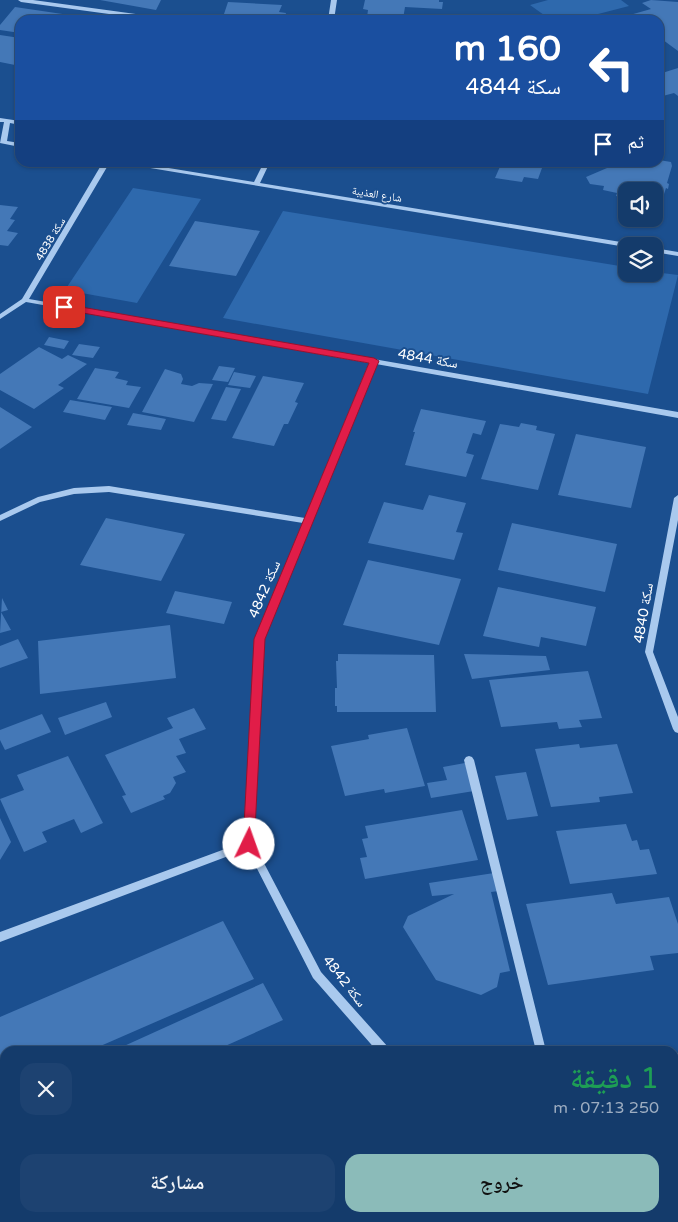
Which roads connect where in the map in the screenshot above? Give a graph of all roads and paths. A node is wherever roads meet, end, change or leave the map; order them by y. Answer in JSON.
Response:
{"nodes":[{"id":1,"x":21,"y":0,"type":"edge"},
{"id":2,"x":334,"y":0,"type":"edge"},
{"id":3,"x":129,"y":15,"type":"edge"},
{"id":4,"x":332,"y":15,"type":"edge"},
{"id":5,"x":3,"y":121,"type":"edge"},
{"id":6,"x":2,"y":142,"type":"edge"},
{"id":7,"x":15,"y":144,"type":"edge"},
{"id":8,"x":104,"y":167,"type":"edge"},
{"id":9,"x":149,"y":167,"type":"edge"},
{"id":10,"x":264,"y":167,"type":"edge"},
{"id":11,"x":256,"y":184,"type":"junction"},
{"id":12,"x":618,"y":244,"type":"edge"},
{"id":13,"x":663,"y":252,"type":"edge"},
{"id":14,"x":678,"y":254,"type":"edge"},
{"id":15,"x":25,"y":300,"type":"junction"},
{"id":16,"x":0,"y":317,"type":"edge"},
{"id":17,"x":374,"y":361,"type":"junction"},
{"id":18,"x":678,"y":415,"type":"edge"},
{"id":19,"x":678,"y":498,"type":"edge"},
{"id":20,"x":0,"y":518,"type":"edge"},
{"id":21,"x":308,"y":520,"type":"junction"},
{"id":22,"x":678,"y":729,"type":"edge"},
{"id":23,"x":469,"y":760,"type":"dead end"},
{"id":24,"x":249,"y":844,"type":"junction"},
{"id":25,"x":0,"y":937,"type":"edge"},
{"id":26,"x":380,"y":1046,"type":"edge"},
{"id":27,"x":541,"y":1046,"type":"edge"}],
"edges":[{"from":1,"to":3,"type":"street"},
{"from":2,"to":4,"type":"street"},
{"from":5,"to":6,"type":"street"},
{"from":6,"to":7,"type":"street"},
{"from":8,"to":15,"type":"street","name":"سكة 4838"},
{"from":9,"to":11,"type":"street","name":"شارع العذيبة"},
{"from":10,"to":11,"type":"street"},
{"from":11,"to":12,"type":"street","name":"شارع العذيبة"},
{"from":13,"to":14,"type":"street"},
{"from":15,"to":16,"type":"street","name":"سكة 4838"},
{"from":15,"to":17,"type":"street","name":"سكة 4844"},
{"from":17,"to":18,"type":"street","name":"سكة 4844"},
{"from":17,"to":21,"type":"street","name":"سكة 4842"},
{"from":19,"to":22,"type":"street","name":"سكة 4840"},
{"from":20,"to":21,"type":"street"},
{"from":21,"to":24,"type":"street","name":"سكة 4842"},
{"from":23,"to":27,"type":"street"},
{"from":24,"to":25,"type":"street"},
{"from":24,"to":26,"type":"street","name":"سكة 4842"}]}
